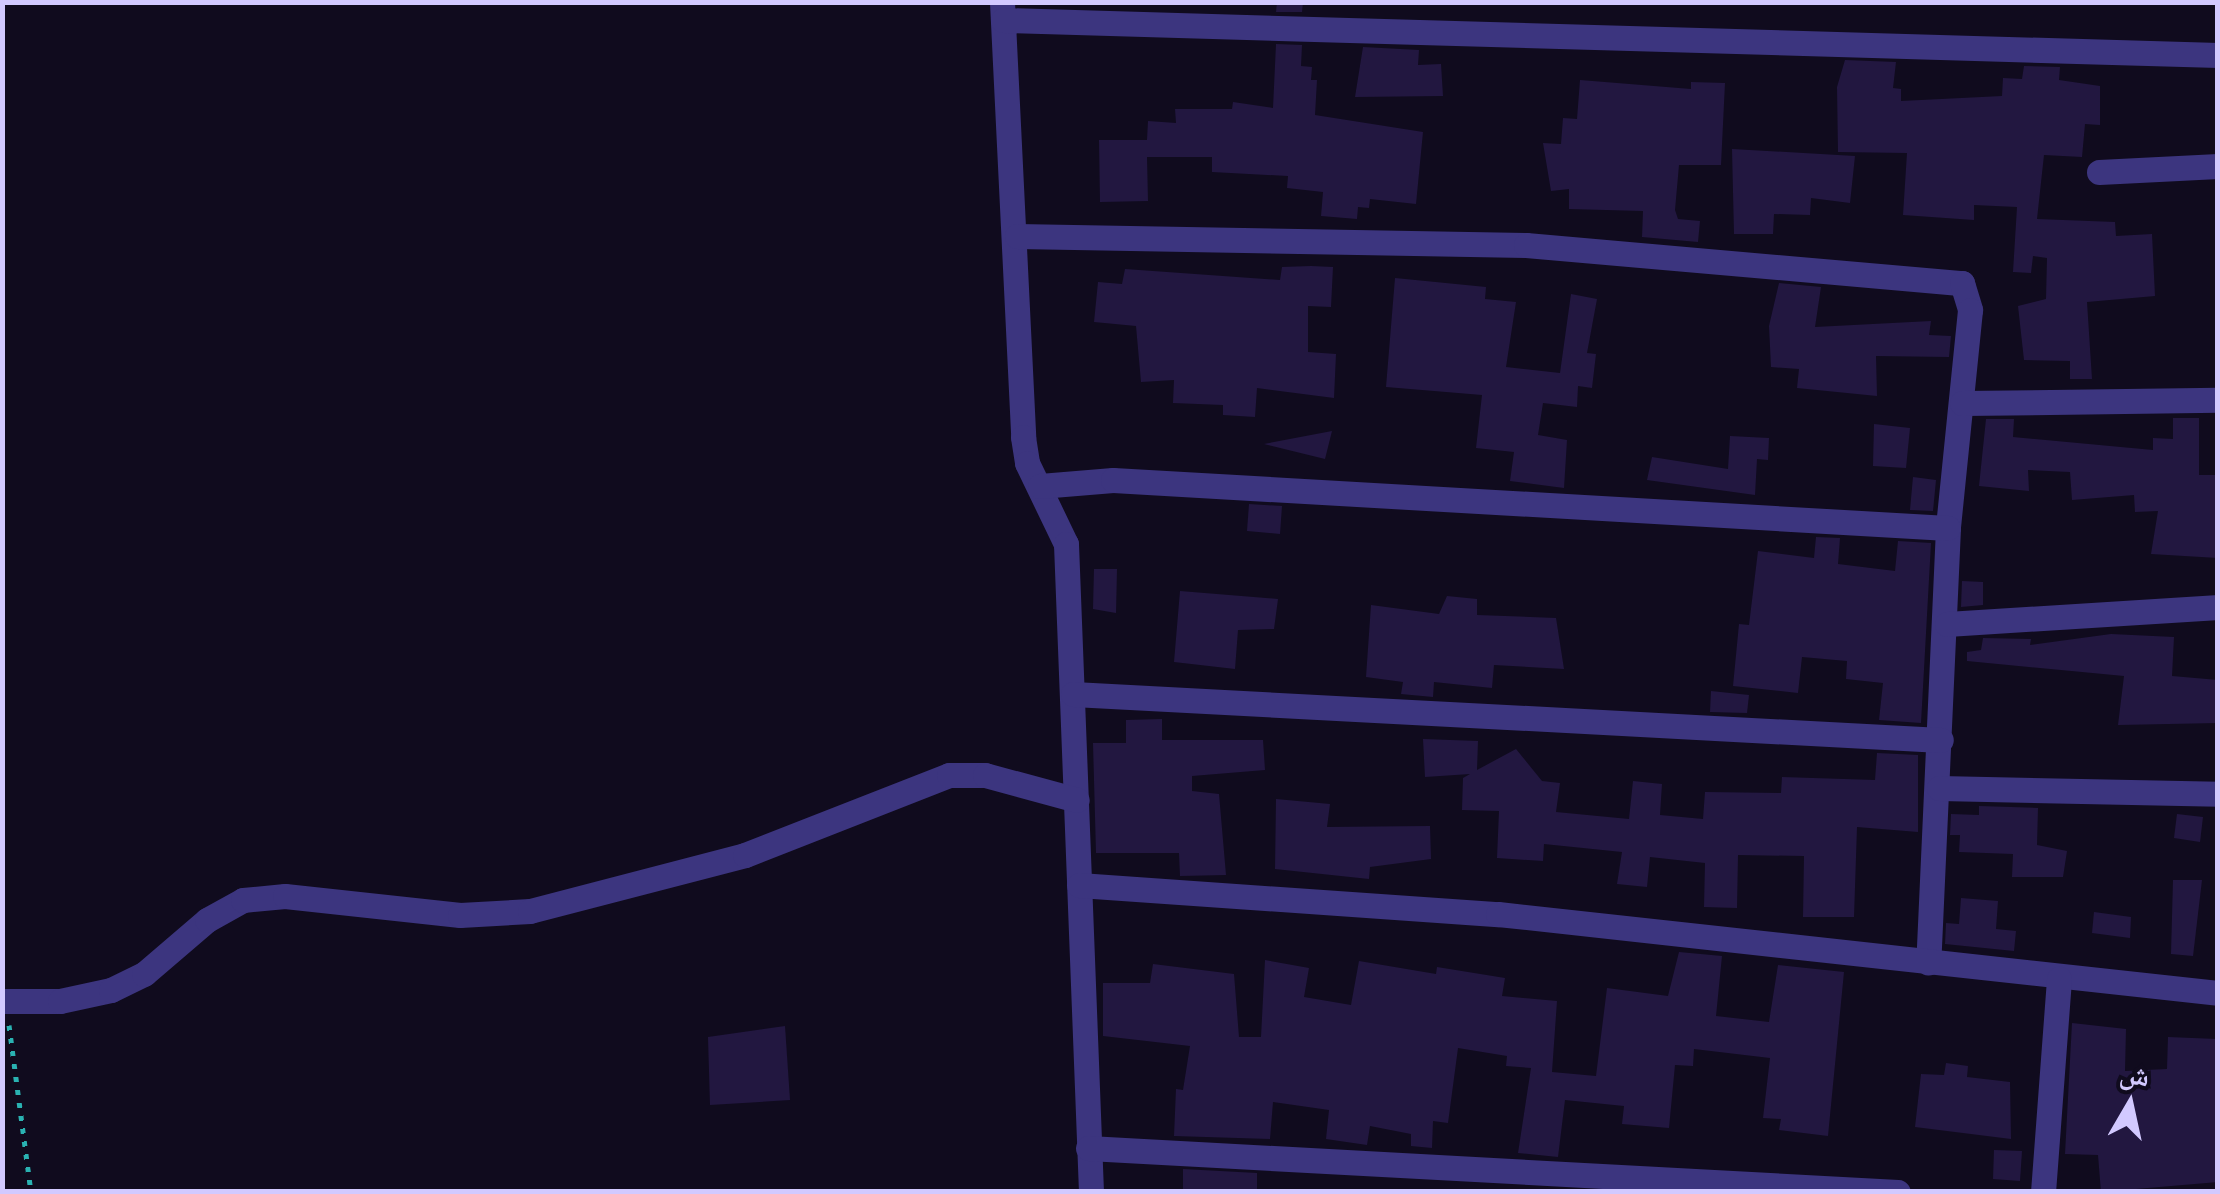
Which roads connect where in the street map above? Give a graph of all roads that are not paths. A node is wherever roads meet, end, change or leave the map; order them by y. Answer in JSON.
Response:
{"nodes":[{"id":1,"x":1003,"y":11,"type":"edge"},
{"id":2,"x":2218,"y":55,"type":"edge"},
{"id":3,"x":2218,"y":166,"type":"edge"},
{"id":4,"x":2098,"y":172,"type":"dead end"},
{"id":5,"x":1017,"y":236,"type":"junction"},
{"id":6,"x":2218,"y":400,"type":"edge"},
{"id":7,"x":1962,"y":403,"type":"junction"},
{"id":8,"x":1040,"y":486,"type":"junction"},
{"id":9,"x":1948,"y":528,"type":"junction"},
{"id":10,"x":2218,"y":607,"type":"edge"},
{"id":11,"x":1947,"y":624,"type":"junction"},
{"id":12,"x":1073,"y":694,"type":"junction"},
{"id":13,"x":1941,"y":740,"type":"junction"},
{"id":14,"x":1939,"y":788,"type":"junction"},
{"id":15,"x":2218,"y":794,"type":"edge"},
{"id":16,"x":1077,"y":800,"type":"junction"},
{"id":17,"x":1079,"y":885,"type":"junction"},
{"id":18,"x":1928,"y":963,"type":"junction"},
{"id":19,"x":2060,"y":979,"type":"junction"},
{"id":20,"x":2218,"y":993,"type":"edge"},
{"id":21,"x":4,"y":1001,"type":"edge"},
{"id":22,"x":1088,"y":1148,"type":"junction"},
{"id":23,"x":1090,"y":1192,"type":"edge"},
{"id":24,"x":1898,"y":1192,"type":"edge"},
{"id":25,"x":2043,"y":1192,"type":"edge"}],
"edges":[{"from":1,"to":2,"type":"street"},
{"from":1,"to":5,"type":"street"},
{"from":3,"to":4,"type":"street"},
{"from":5,"to":7,"type":"street"},
{"from":5,"to":8,"type":"street"},
{"from":6,"to":7,"type":"street"},
{"from":7,"to":9,"type":"street"},
{"from":8,"to":9,"type":"street"},
{"from":8,"to":12,"type":"street"},
{"from":9,"to":11,"type":"street"},
{"from":10,"to":11,"type":"street"},
{"from":11,"to":13,"type":"street"},
{"from":12,"to":13,"type":"street"},
{"from":12,"to":16,"type":"street"},
{"from":13,"to":14,"type":"street"},
{"from":14,"to":15,"type":"street"},
{"from":14,"to":18,"type":"street"},
{"from":16,"to":17,"type":"street"},
{"from":16,"to":21,"type":"street"},
{"from":17,"to":18,"type":"street"},
{"from":17,"to":22,"type":"street"},
{"from":18,"to":19,"type":"street"},
{"from":19,"to":20,"type":"street"},
{"from":19,"to":25,"type":"street"},
{"from":22,"to":23,"type":"street"},
{"from":22,"to":24,"type":"street"}]}
